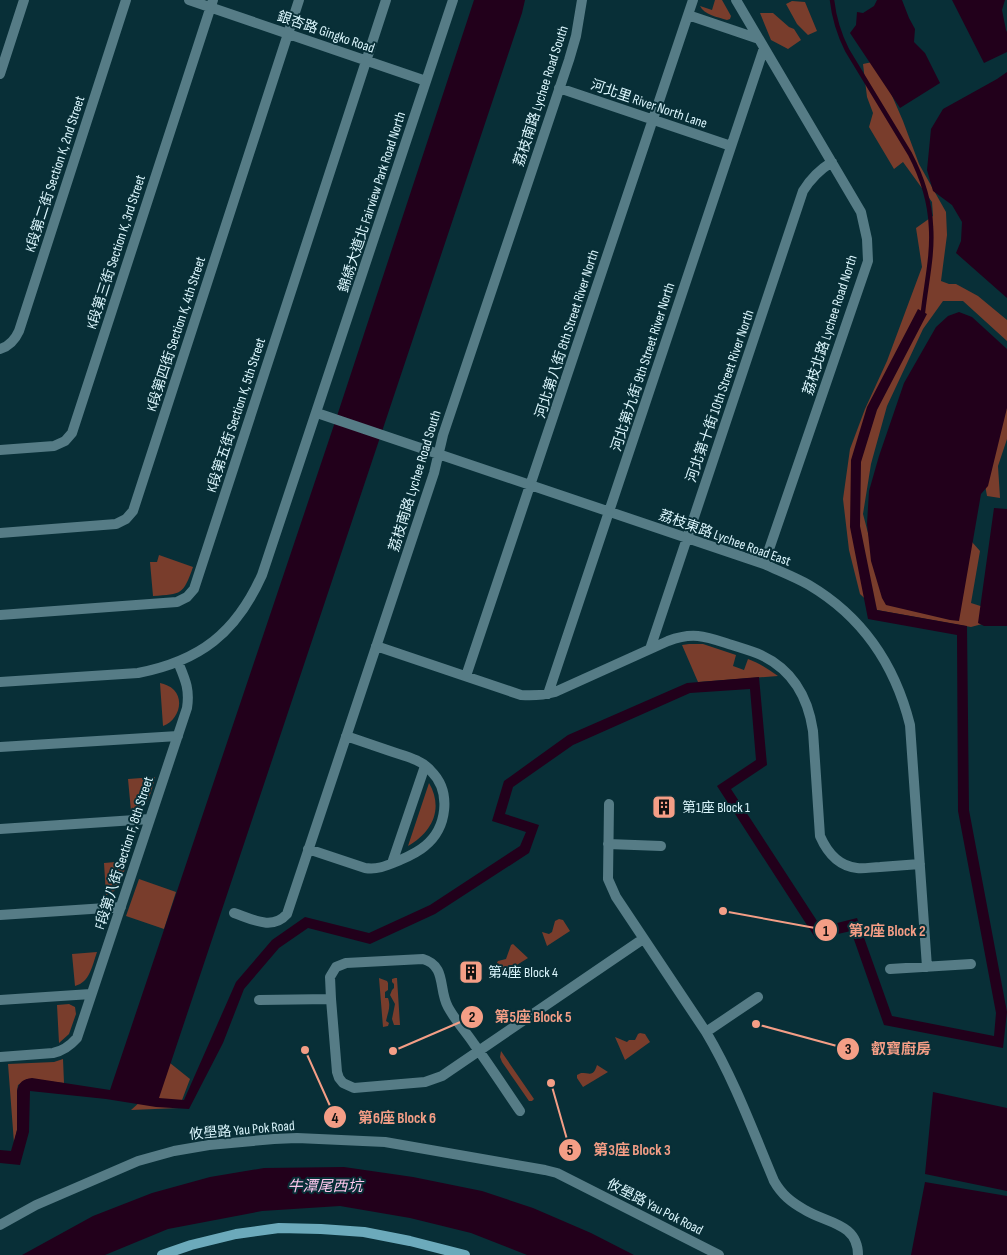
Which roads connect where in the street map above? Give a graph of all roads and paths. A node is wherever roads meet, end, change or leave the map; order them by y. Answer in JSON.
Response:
{"nodes":[{"id":1,"x":24,"y":0,"type":"edge"},
{"id":2,"x":126,"y":0,"type":"edge"},
{"id":3,"x":189,"y":0,"type":"edge"},
{"id":4,"x":299,"y":0,"type":"edge"},
{"id":5,"x":386,"y":0,"type":"edge"},
{"id":6,"x":452,"y":0,"type":"edge"},
{"id":7,"x":582,"y":0,"type":"edge"},
{"id":8,"x":693,"y":0,"type":"edge"},
{"id":9,"x":736,"y":0,"type":"edge"},
{"id":10,"x":212,"y":4,"type":"edge"},
{"id":11,"x":688,"y":15,"type":"junction"},
{"id":12,"x":288,"y":34,"type":"junction"},
{"id":13,"x":761,"y":44,"type":"junction"},
{"id":14,"x":366,"y":61,"type":"junction"},
{"id":15,"x":0,"y":74,"type":"edge"},
{"id":16,"x":426,"y":81,"type":"junction"},
{"id":17,"x":559,"y":88,"type":"junction"},
{"id":18,"x":653,"y":120,"type":"junction"},
{"id":19,"x":731,"y":146,"type":"junction"},
{"id":20,"x":832,"y":162,"type":"junction"},
{"id":21,"x":0,"y":349,"type":"edge"},
{"id":22,"x":317,"y":412,"type":"junction"},
{"id":23,"x":0,"y":450,"type":"edge"},
{"id":24,"x":438,"y":453,"type":"junction"},
{"id":25,"x":531,"y":485,"type":"junction"},
{"id":26,"x":609,"y":511,"type":"junction"},
{"id":27,"x":0,"y":533,"type":"edge"},
{"id":28,"x":687,"y":538,"type":"junction"},
{"id":29,"x":764,"y":564,"type":"junction"},
{"id":30,"x":0,"y":615,"type":"edge"},
{"id":31,"x":376,"y":646,"type":"junction"},
{"id":32,"x":650,"y":649,"type":"junction"},
{"id":33,"x":178,"y":662,"type":"junction"},
{"id":34,"x":466,"y":676,"type":"junction"},
{"id":35,"x":0,"y":682,"type":"edge"},
{"id":36,"x":548,"y":694,"type":"junction"},
{"id":37,"x":178,"y":736,"type":"junction"},
{"id":38,"x":346,"y":736,"type":"junction"},
{"id":39,"x":0,"y":747,"type":"edge"},
{"id":40,"x":425,"y":766,"type":"junction"},
{"id":41,"x":609,"y":804,"type":"dead end"},
{"id":42,"x":150,"y":819,"type":"junction"},
{"id":43,"x":0,"y":829,"type":"edge"},
{"id":44,"x":608,"y":844,"type":"junction"},
{"id":45,"x":661,"y":846,"type":"dead end"},
{"id":46,"x":308,"y":849,"type":"junction"},
{"id":47,"x":392,"y":863,"type":"junction"},
{"id":48,"x":920,"y":864,"type":"junction"},
{"id":49,"x":120,"y":908,"type":"junction"},
{"id":50,"x":234,"y":913,"type":"dead end"},
{"id":51,"x":0,"y":915,"type":"edge"},
{"id":52,"x":643,"y":939,"type":"junction"},
{"id":53,"x":971,"y":964,"type":"dead end"},
{"id":54,"x":927,"y":967,"type":"junction"},
{"id":55,"x":890,"y":969,"type":"dead end"},
{"id":56,"x":92,"y":994,"type":"junction"},
{"id":57,"x":758,"y":997,"type":"dead end"},
{"id":58,"x":331,"y":999,"type":"junction"},
{"id":59,"x":0,"y":1000,"type":"edge"},
{"id":60,"x":259,"y":1000,"type":"dead end"},
{"id":61,"x":706,"y":1032,"type":"junction"},
{"id":62,"x":479,"y":1051,"type":"junction"},
{"id":63,"x":0,"y":1057,"type":"edge"},
{"id":64,"x":520,"y":1111,"type":"dead end"},
{"id":65,"x":0,"y":1225,"type":"edge"},
{"id":66,"x":162,"y":1255,"type":"edge"},
{"id":67,"x":465,"y":1255,"type":"edge"},
{"id":68,"x":719,"y":1255,"type":"edge"},
{"id":69,"x":858,"y":1255,"type":"edge"}],
"edges":[{"from":1,"to":15,"type":"street"},
{"from":2,"to":21,"type":"street","name":"K段第二街 Section K, 2nd Street"},
{"from":3,"to":10,"type":"street","name":"銀杏路 Gingko Road"},
{"from":4,"to":12,"type":"street","name":"K段第四街 Section K, 4th Street"},
{"from":5,"to":14,"type":"street","name":"K段第五街 Section K, 5th Street"},
{"from":6,"to":16,"type":"street","name":"錦綉大道北 Fairview Park Road North"},
{"from":7,"to":17,"type":"street","name":"荔枝南路 Lychee Road South"},
{"from":8,"to":11,"type":"street","name":"河北第八街 8th Street River North"},
{"from":9,"to":13,"type":"street","name":"荔枝北路 Lychee Road North"},
{"from":10,"to":12,"type":"street","name":"銀杏路 Gingko Road"},
{"from":10,"to":23,"type":"street","name":"K段第三街 Section K, 3rd Street"},
{"from":11,"to":13,"type":"street"},
{"from":11,"to":18,"type":"street","name":"河北第八街 8th Street River North"},
{"from":12,"to":14,"type":"street","name":"銀杏路 Gingko Road"},
{"from":12,"to":27,"type":"street","name":"K段第四街 Section K, 4th Street"},
{"from":13,"to":19,"type":"street","name":"河北第九街 9th Street River North"},
{"from":13,"to":20,"type":"street","name":"荔枝北路 Lychee Road North"},
{"from":14,"to":16,"type":"street","name":"銀杏路 Gingko Road"},
{"from":14,"to":30,"type":"street","name":"K段第五街 Section K, 5th Street"},
{"from":16,"to":22,"type":"street","name":"錦綉大道北 Fairview Park Road North"},
{"from":17,"to":18,"type":"street","name":"河北里 River North Lane"},
{"from":17,"to":24,"type":"street","name":"荔枝南路 Lychee Road South"},
{"from":18,"to":19,"type":"street","name":"河北里 River North Lane"},
{"from":18,"to":25,"type":"street","name":"河北第八街 8th Street River North"},
{"from":19,"to":26,"type":"street","name":"河北第九街 9th Street River North"},
{"from":20,"to":28,"type":"street","name":"河北第十街 10th Street River North"},
{"from":20,"to":29,"type":"street","name":"荔枝北路 Lychee Road North"},
{"from":22,"to":24,"type":"street","name":"荔枝東路 Lychee Road East"},
{"from":22,"to":33,"type":"street","name":"錦綉大道北 Fairview Park Road North"},
{"from":24,"to":25,"type":"street","name":"荔枝東路 Lychee Road East"},
{"from":24,"to":31,"type":"street","name":"荔枝南路 Lychee Road South"},
{"from":25,"to":26,"type":"street","name":"荔枝東路 Lychee Road East"},
{"from":25,"to":34,"type":"street","name":"河北第八街 8th Street River North"},
{"from":26,"to":28,"type":"street","name":"荔枝東路 Lychee Road East"},
{"from":26,"to":36,"type":"street","name":"河北第九街 9th Street River North"},
{"from":28,"to":29,"type":"street","name":"荔枝東路 Lychee Road East"},
{"from":28,"to":32,"type":"street","name":"河北第十街 10th Street River North"},
{"from":29,"to":48,"type":"street","name":"荔枝東路 Lychee Road East"},
{"from":31,"to":34,"type":"street"},
{"from":31,"to":38,"type":"street","name":"荔枝南路 Lychee Road South"},
{"from":32,"to":36,"type":"street"},
{"from":32,"to":48,"type":"street"},
{"from":33,"to":35,"type":"street","name":"錦綉大道北 Fairview Park Road North"},
{"from":33,"to":37,"type":"street","name":"F段第八街 Section F, 8th Street"},
{"from":34,"to":36,"type":"street"},
{"from":37,"to":39,"type":"street"},
{"from":37,"to":42,"type":"street","name":"F段第八街 Section F, 8th Street"},
{"from":38,"to":40,"type":"street"},
{"from":38,"to":46,"type":"street","name":"荔枝南路 Lychee Road South"},
{"from":40,"to":47,"type":"street"},
{"from":40,"to":47,"type":"street"},
{"from":41,"to":44,"type":"street"},
{"from":42,"to":43,"type":"street"},
{"from":42,"to":49,"type":"street","name":"F段第八街 Section F, 8th Street"},
{"from":44,"to":45,"type":"street"},
{"from":44,"to":52,"type":"street"},
{"from":46,"to":47,"type":"street"},
{"from":46,"to":50,"type":"street","name":"荔枝南路 Lychee Road South"},
{"from":48,"to":54,"type":"street","name":"荔枝東路 Lychee Road East"},
{"from":49,"to":51,"type":"street"},
{"from":49,"to":56,"type":"street","name":"F段第八街 Section F, 8th Street"},
{"from":52,"to":61,"type":"street"},
{"from":52,"to":62,"type":"street"},
{"from":53,"to":54,"type":"street"},
{"from":54,"to":55,"type":"street"},
{"from":56,"to":59,"type":"street"},
{"from":56,"to":63,"type":"street","name":"F段第八街 Section F, 8th Street"},
{"from":57,"to":61,"type":"street"},
{"from":58,"to":60,"type":"street"},
{"from":58,"to":62,"type":"street"},
{"from":58,"to":62,"type":"street"},
{"from":61,"to":69,"type":"street"},
{"from":62,"to":64,"type":"street"},
{"from":65,"to":68,"type":"street","name":"攸壆路 Yau Pok Road"},
{"from":66,"to":67,"type":"street"}]}
